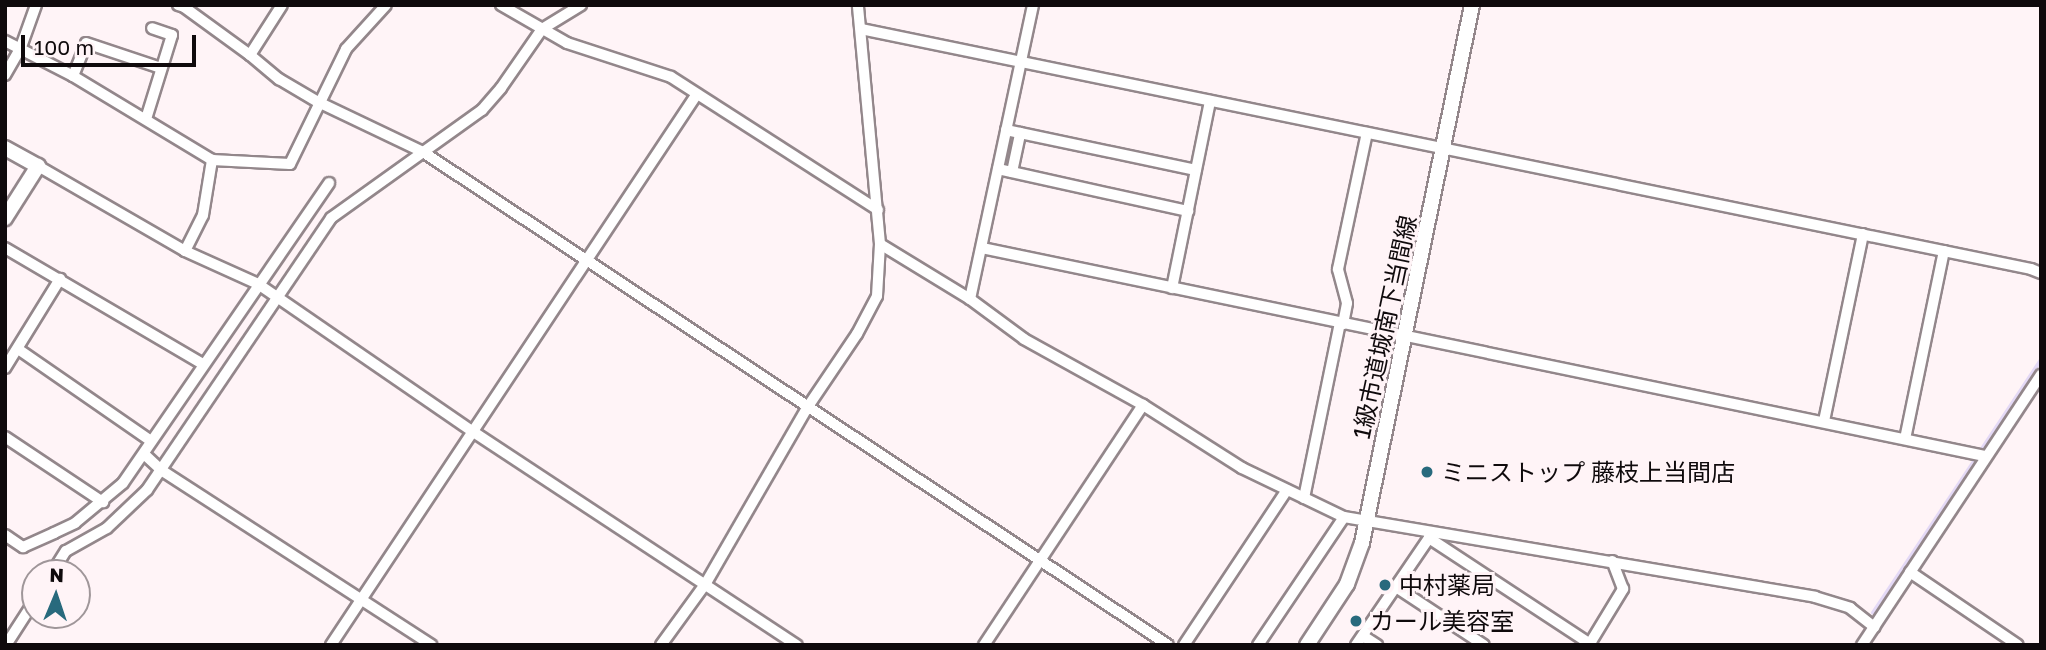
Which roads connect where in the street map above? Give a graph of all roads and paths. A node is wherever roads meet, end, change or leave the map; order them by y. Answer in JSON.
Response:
{"nodes":[{"id":1,"x":36,"y":5,"type":"edge"},
{"id":2,"x":282,"y":5,"type":"edge"},
{"id":3,"x":387,"y":5,"type":"edge"},
{"id":4,"x":501,"y":5,"type":"edge"},
{"id":5,"x":581,"y":5,"type":"edge"},
{"id":6,"x":858,"y":5,"type":"edge"},
{"id":7,"x":1033,"y":5,"type":"edge"},
{"id":8,"x":1472,"y":5,"type":"edge"},
{"id":9,"x":182,"y":6,"type":"edge"},
{"id":10,"x":152,"y":28,"type":"dead end"},
{"id":11,"x":542,"y":29,"type":"junction"},
{"id":12,"x":861,"y":29,"type":"junction"},
{"id":13,"x":5,"y":41,"type":"edge"},
{"id":14,"x":21,"y":47,"type":"junction"},
{"id":15,"x":250,"y":55,"type":"junction"},
{"id":16,"x":1021,"y":61,"type":"junction"},
{"id":17,"x":161,"y":68,"type":"junction"},
{"id":18,"x":5,"y":75,"type":"edge"},
{"id":19,"x":72,"y":76,"type":"junction"},
{"id":20,"x":697,"y":94,"type":"junction"},
{"id":21,"x":1210,"y":100,"type":"junction"},
{"id":22,"x":318,"y":102,"type":"junction"},
{"id":23,"x":146,"y":119,"type":"junction"},
{"id":24,"x":1006,"y":130,"type":"junction"},
{"id":25,"x":1020,"y":133,"type":"junction"},
{"id":26,"x":1367,"y":133,"type":"junction"},
{"id":27,"x":5,"y":148,"type":"edge"},
{"id":28,"x":1443,"y":149,"type":"junction"},
{"id":29,"x":424,"y":152,"type":"junction"},
{"id":30,"x":212,"y":160,"type":"junction"},
{"id":31,"x":38,"y":166,"type":"junction"},
{"id":32,"x":998,"y":169,"type":"junction"},
{"id":33,"x":1196,"y":170,"type":"junction"},
{"id":34,"x":1012,"y":172,"type":"junction"},
{"id":35,"x":329,"y":183,"type":"dead end"},
{"id":36,"x":877,"y":210,"type":"junction"},
{"id":37,"x":1188,"y":211,"type":"junction"},
{"id":38,"x":5,"y":218,"type":"edge"},
{"id":39,"x":1863,"y":234,"type":"junction"},
{"id":40,"x":880,"y":244,"type":"junction"},
{"id":41,"x":5,"y":248,"type":"edge"},
{"id":42,"x":982,"y":248,"type":"junction"},
{"id":43,"x":185,"y":251,"type":"junction"},
{"id":44,"x":1944,"y":251,"type":"junction"},
{"id":45,"x":587,"y":259,"type":"junction"},
{"id":46,"x":2041,"y":273,"type":"edge"},
{"id":47,"x":60,"y":279,"type":"junction"},
{"id":48,"x":258,"y":284,"type":"junction"},
{"id":49,"x":1172,"y":288,"type":"junction"},
{"id":50,"x":277,"y":297,"type":"junction"},
{"id":51,"x":970,"y":299,"type":"junction"},
{"id":52,"x":1341,"y":324,"type":"junction"},
{"id":53,"x":1404,"y":337,"type":"junction"},
{"id":54,"x":18,"y":349,"type":"junction"},
{"id":55,"x":203,"y":364,"type":"junction"},
{"id":56,"x":5,"y":368,"type":"edge"},
{"id":57,"x":2041,"y":375,"type":"edge"},
{"id":58,"x":1143,"y":405,"type":"junction"},
{"id":59,"x":807,"y":408,"type":"junction"},
{"id":60,"x":1824,"y":421,"type":"junction"},
{"id":61,"x":472,"y":432,"type":"junction"},
{"id":62,"x":5,"y":437,"type":"edge"},
{"id":63,"x":1905,"y":439,"type":"junction"},
{"id":64,"x":151,"y":441,"type":"junction"},
{"id":65,"x":144,"y":454,"type":"junction"},
{"id":66,"x":1985,"y":456,"type":"junction"},
{"id":67,"x":161,"y":470,"type":"junction"},
{"id":68,"x":1287,"y":490,"type":"junction"},
{"id":69,"x":1304,"y":498,"type":"junction"},
{"id":70,"x":103,"y":502,"type":"junction"},
{"id":71,"x":1344,"y":517,"type":"junction"},
{"id":72,"x":1367,"y":521,"type":"junction"},
{"id":73,"x":5,"y":535,"type":"edge"},
{"id":74,"x":1429,"y":536,"type":"junction"},
{"id":75,"x":61,"y":559,"type":"edge"},
{"id":76,"x":1040,"y":560,"type":"junction"},
{"id":77,"x":1612,"y":561,"type":"junction"},
{"id":78,"x":1910,"y":572,"type":"junction"},
{"id":79,"x":706,"y":583,"type":"junction"},
{"id":80,"x":1396,"y":587,"type":"junction"},
{"id":81,"x":362,"y":599,"type":"junction"},
{"id":82,"x":21,"y":622,"type":"edge"},
{"id":83,"x":1874,"y":627,"type":"junction"},
{"id":84,"x":1360,"y":640,"type":"edge"},
{"id":85,"x":1590,"y":644,"type":"edge"},
{"id":86,"x":6,"y":645,"type":"edge"},
{"id":87,"x":331,"y":645,"type":"edge"},
{"id":88,"x":431,"y":645,"type":"edge"},
{"id":89,"x":661,"y":645,"type":"edge"},
{"id":90,"x":797,"y":645,"type":"edge"},
{"id":91,"x":984,"y":645,"type":"edge"},
{"id":92,"x":1168,"y":645,"type":"edge"},
{"id":93,"x":1184,"y":645,"type":"edge"},
{"id":94,"x":1258,"y":645,"type":"edge"},
{"id":95,"x":1307,"y":645,"type":"edge"},
{"id":96,"x":1377,"y":645,"type":"edge"},
{"id":97,"x":1484,"y":645,"type":"edge"},
{"id":98,"x":1862,"y":645,"type":"edge"},
{"id":99,"x":2018,"y":645,"type":"edge"}],
"edges":[{"from":1,"to":14,"type":"street"},
{"from":2,"to":15,"type":"street"},
{"from":3,"to":22,"type":"street"},
{"from":4,"to":11,"type":"street"},
{"from":5,"to":11,"type":"street"},
{"from":6,"to":12,"type":"street"},
{"from":7,"to":16,"type":"street"},
{"from":8,"to":28,"type":"street","name":"1級市道城南下当間線"},
{"from":9,"to":15,"type":"street"},
{"from":10,"to":17,"type":"street"},
{"from":11,"to":20,"type":"street"},
{"from":11,"to":29,"type":"street"},
{"from":12,"to":16,"type":"street"},
{"from":12,"to":36,"type":"street"},
{"from":13,"to":14,"type":"street"},
{"from":14,"to":18,"type":"street"},
{"from":14,"to":19,"type":"street"},
{"from":15,"to":22,"type":"street"},
{"from":16,"to":21,"type":"street"},
{"from":16,"to":24,"type":"street"},
{"from":17,"to":19,"type":"street"},
{"from":17,"to":23,"type":"street"},
{"from":19,"to":23,"type":"street"},
{"from":20,"to":36,"type":"street"},
{"from":20,"to":45,"type":"street"},
{"from":21,"to":26,"type":"street"},
{"from":21,"to":33,"type":"street"},
{"from":22,"to":29,"type":"street"},
{"from":22,"to":30,"type":"street"},
{"from":23,"to":30,"type":"street"},
{"from":24,"to":25,"type":"street"},
{"from":24,"to":32,"type":"street"},
{"from":25,"to":33,"type":"street"},
{"from":25,"to":34,"type":"street"},
{"from":26,"to":28,"type":"street"},
{"from":26,"to":52,"type":"street"},
{"from":27,"to":31,"type":"street"},
{"from":28,"to":39,"type":"street"},
{"from":28,"to":53,"type":"street","name":"1級市道城南下当間線"},
{"from":29,"to":45,"type":"street"},
{"from":29,"to":50,"type":"street"},
{"from":30,"to":43,"type":"street"},
{"from":31,"to":38,"type":"street"},
{"from":31,"to":43,"type":"street"},
{"from":32,"to":34,"type":"street"},
{"from":32,"to":42,"type":"street"},
{"from":33,"to":37,"type":"street"},
{"from":34,"to":37,"type":"street"},
{"from":35,"to":48,"type":"street"},
{"from":36,"to":40,"type":"street"},
{"from":37,"to":49,"type":"street"},
{"from":39,"to":44,"type":"street"},
{"from":39,"to":60,"type":"street"},
{"from":40,"to":51,"type":"street"},
{"from":40,"to":59,"type":"street"},
{"from":41,"to":47,"type":"street"},
{"from":42,"to":49,"type":"street"},
{"from":42,"to":51,"type":"street"},
{"from":43,"to":48,"type":"street"},
{"from":44,"to":46,"type":"street"},
{"from":44,"to":63,"type":"street"},
{"from":45,"to":59,"type":"street"},
{"from":45,"to":61,"type":"street"},
{"from":47,"to":54,"type":"street"},
{"from":47,"to":55,"type":"street"},
{"from":48,"to":50,"type":"street"},
{"from":48,"to":55,"type":"street"},
{"from":49,"to":52,"type":"street"},
{"from":50,"to":61,"type":"street"},
{"from":50,"to":67,"type":"street"},
{"from":51,"to":58,"type":"street"},
{"from":52,"to":53,"type":"street"},
{"from":52,"to":69,"type":"street"},
{"from":53,"to":60,"type":"street"},
{"from":53,"to":72,"type":"street","name":"1級市道城南下当間線"},
{"from":54,"to":56,"type":"street"},
{"from":54,"to":64,"type":"street"},
{"from":55,"to":64,"type":"street"},
{"from":57,"to":66,"type":"street"},
{"from":58,"to":68,"type":"street"},
{"from":58,"to":76,"type":"street"},
{"from":59,"to":76,"type":"street"},
{"from":59,"to":79,"type":"street"},
{"from":60,"to":63,"type":"street"},
{"from":61,"to":79,"type":"street"},
{"from":61,"to":81,"type":"street"},
{"from":62,"to":70,"type":"street"},
{"from":63,"to":66,"type":"street"},
{"from":64,"to":65,"type":"street"},
{"from":65,"to":67,"type":"street"},
{"from":65,"to":70,"type":"street"},
{"from":66,"to":78,"type":"street"},
{"from":67,"to":75,"type":"street"},
{"from":67,"to":81,"type":"street"},
{"from":68,"to":69,"type":"street"},
{"from":68,"to":93,"type":"street"},
{"from":69,"to":71,"type":"street"},
{"from":70,"to":73,"type":"street"},
{"from":71,"to":72,"type":"street"},
{"from":71,"to":94,"type":"street"},
{"from":72,"to":74,"type":"street"},
{"from":72,"to":95,"type":"street","name":"1級市道城南下当間線"},
{"from":74,"to":77,"type":"street"},
{"from":74,"to":80,"type":"street"},
{"from":74,"to":85,"type":"street"},
{"from":76,"to":91,"type":"street"},
{"from":76,"to":92,"type":"street"},
{"from":77,"to":83,"type":"street"},
{"from":77,"to":85,"type":"street"},
{"from":78,"to":83,"type":"street"},
{"from":78,"to":99,"type":"street"},
{"from":79,"to":89,"type":"street"},
{"from":79,"to":90,"type":"street"},
{"from":80,"to":84,"type":"street"},
{"from":80,"to":97,"type":"street"},
{"from":81,"to":87,"type":"street"},
{"from":81,"to":88,"type":"street"},
{"from":82,"to":86,"type":"street"},
{"from":83,"to":98,"type":"street"},
{"from":84,"to":96,"type":"street"}]}
